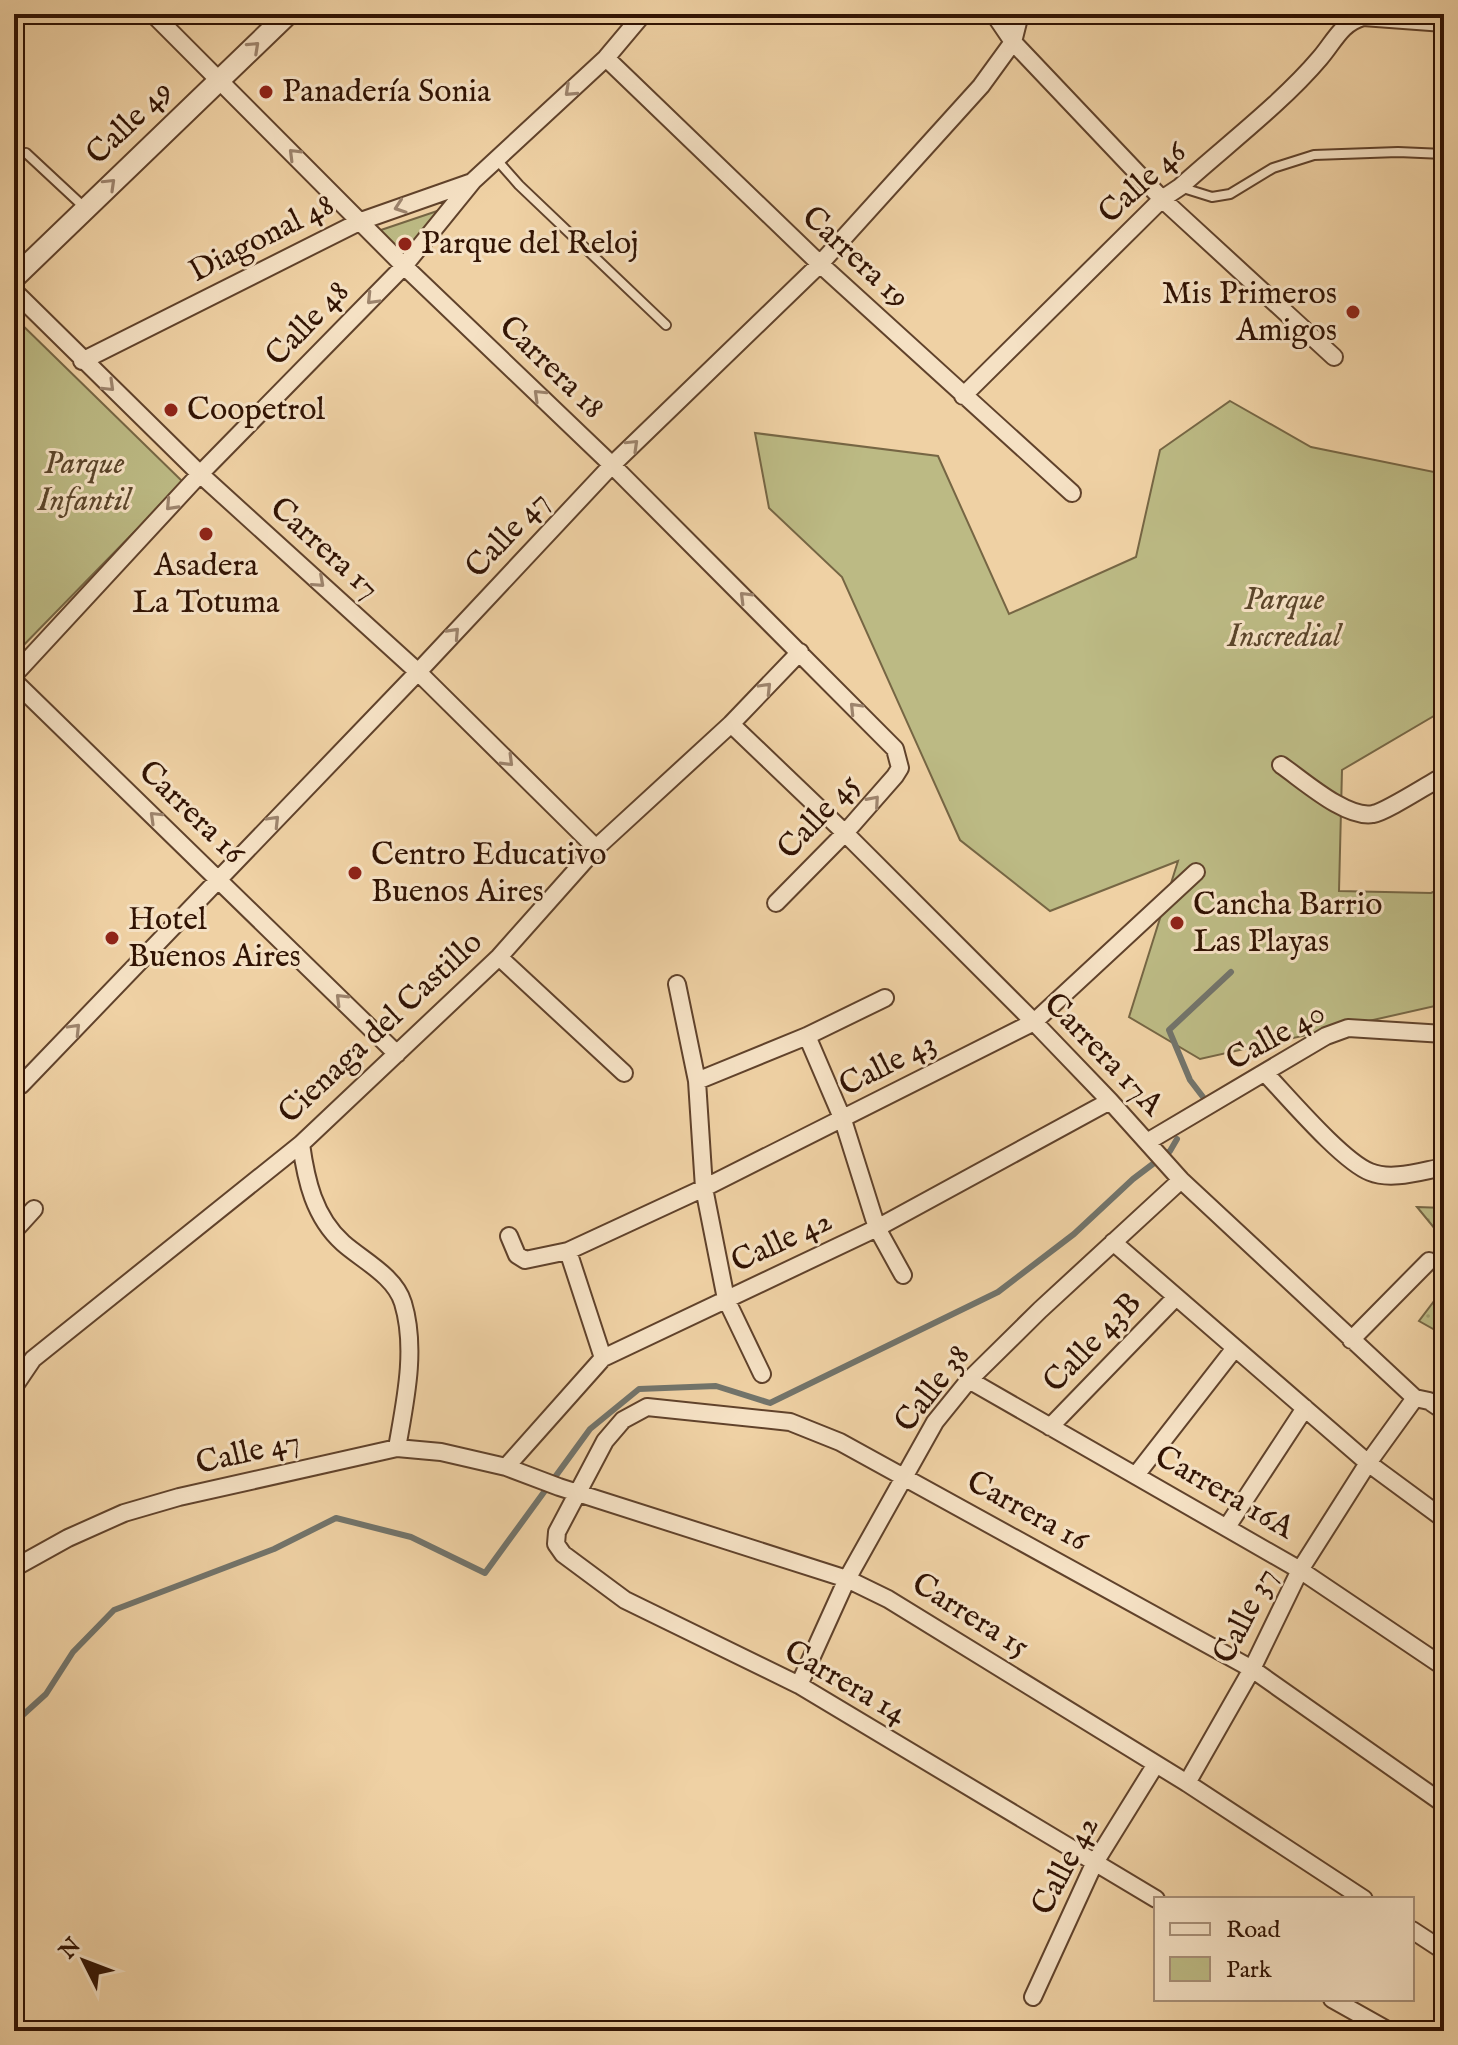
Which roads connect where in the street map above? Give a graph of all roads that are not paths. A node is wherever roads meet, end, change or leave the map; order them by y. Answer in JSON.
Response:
{"nodes":[{"id":1,"x":153,"y":14,"type":"edge"},
{"id":2,"x":288,"y":14,"type":"edge"},
{"id":3,"x":994,"y":14,"type":"edge"},
{"id":4,"x":1020,"y":14,"type":"edge"},
{"id":5,"x":633,"y":17,"type":"edge"},
{"id":6,"x":1444,"y":23,"type":"edge"},
{"id":7,"x":1013,"y":42,"type":"junction"},
{"id":8,"x":606,"y":58,"type":"junction"},
{"id":9,"x":219,"y":79,"type":"junction"},
{"id":10,"x":26,"y":153,"type":"dead end"},
{"id":11,"x":1444,"y":154,"type":"edge"},
{"id":12,"x":497,"y":160,"type":"junction"},
{"id":13,"x":473,"y":181,"type":"junction"},
{"id":14,"x":1180,"y":187,"type":"junction"},
{"id":15,"x":1162,"y":199,"type":"junction"},
{"id":16,"x":84,"y":208,"type":"junction"},
{"id":17,"x":361,"y":221,"type":"junction"},
{"id":18,"x":820,"y":264,"type":"junction"},
{"id":19,"x":404,"y":266,"type":"junction"},
{"id":20,"x":14,"y":278,"type":"edge"},
{"id":21,"x":14,"y":291,"type":"edge"},
{"id":22,"x":666,"y":325,"type":"dead end"},
{"id":23,"x":1334,"y":357,"type":"dead end"},
{"id":24,"x":82,"y":361,"type":"junction"},
{"id":25,"x":963,"y":396,"type":"junction"},
{"id":26,"x":612,"y":465,"type":"junction"},
{"id":27,"x":200,"y":474,"type":"junction"},
{"id":28,"x":1072,"y":493,"type":"dead end"},
{"id":29,"x":800,"y":652,"type":"junction"},
{"id":30,"x":418,"y":672,"type":"junction"},
{"id":31,"x":14,"y":675,"type":"edge"},
{"id":32,"x":14,"y":681,"type":"edge"},
{"id":33,"x":731,"y":724,"type":"junction"},
{"id":34,"x":1281,"y":765,"type":"dead end"},
{"id":35,"x":900,"y":768,"type":"joint"},
{"id":36,"x":1444,"y":776,"type":"edge"},
{"id":37,"x":845,"y":833,"type":"junction"},
{"id":38,"x":596,"y":848,"type":"junction"},
{"id":39,"x":1196,"y":872,"type":"dead end"},
{"id":40,"x":218,"y":878,"type":"junction"},
{"id":41,"x":776,"y":903,"type":"dead end"},
{"id":42,"x":499,"y":957,"type":"junction"},
{"id":43,"x":677,"y":984,"type":"dead end"},
{"id":44,"x":885,"y":998,"type":"dead end"},
{"id":45,"x":1034,"y":1022,"type":"junction"},
{"id":46,"x":1444,"y":1034,"type":"edge"},
{"id":47,"x":807,"y":1036,"type":"junction"},
{"id":48,"x":397,"y":1054,"type":"junction"},
{"id":49,"x":624,"y":1073,"type":"dead end"},
{"id":50,"x":1265,"y":1073,"type":"junction"},
{"id":51,"x":697,"y":1081,"type":"junction"},
{"id":52,"x":18,"y":1086,"type":"edge"},
{"id":53,"x":1110,"y":1101,"type":"junction"},
{"id":54,"x":843,"y":1120,"type":"junction"},
{"id":55,"x":301,"y":1144,"type":"junction"},
{"id":56,"x":1151,"y":1147,"type":"junction"},
{"id":57,"x":1444,"y":1167,"type":"edge"},
{"id":58,"x":1181,"y":1180,"type":"junction"},
{"id":59,"x":704,"y":1188,"type":"junction"},
{"id":60,"x":34,"y":1209,"type":"dead end"},
{"id":61,"x":877,"y":1228,"type":"junction"},
{"id":62,"x":14,"y":1231,"type":"edge"},
{"id":63,"x":509,"y":1236,"type":"dead end"},
{"id":64,"x":1113,"y":1242,"type":"junction"},
{"id":65,"x":568,"y":1251,"type":"junction"},
{"id":66,"x":1429,"y":1261,"type":"dead end"},
{"id":67,"x":903,"y":1275,"type":"dead end"},
{"id":68,"x":1176,"y":1297,"type":"junction"},
{"id":69,"x":726,"y":1299,"type":"junction"},
{"id":70,"x":1351,"y":1340,"type":"junction"},
{"id":71,"x":1235,"y":1348,"type":"junction"},
{"id":72,"x":603,"y":1358,"type":"junction"},
{"id":73,"x":762,"y":1374,"type":"dead end"},
{"id":74,"x":969,"y":1380,"type":"junction"},
{"id":75,"x":14,"y":1387,"type":"edge"},
{"id":76,"x":1415,"y":1398,"type":"junction"},
{"id":77,"x":1305,"y":1408,"type":"junction"},
{"id":78,"x":1444,"y":1411,"type":"edge"},
{"id":79,"x":1050,"y":1427,"type":"junction"},
{"id":80,"x":397,"y":1448,"type":"junction"},
{"id":81,"x":1368,"y":1463,"type":"junction"},
{"id":82,"x":506,"y":1467,"type":"junction"},
{"id":83,"x":1136,"y":1475,"type":"junction"},
{"id":84,"x":905,"y":1476,"type":"junction"},
{"id":85,"x":577,"y":1493,"type":"junction"},
{"id":86,"x":1444,"y":1519,"type":"edge"},
{"id":87,"x":1227,"y":1527,"type":"junction"},
{"id":88,"x":14,"y":1568,"type":"edge"},
{"id":89,"x":1300,"y":1570,"type":"junction"},
{"id":90,"x":847,"y":1579,"type":"junction"},
{"id":91,"x":1444,"y":1667,"type":"edge"},
{"id":92,"x":1252,"y":1669,"type":"junction"},
{"id":93,"x":799,"y":1685,"type":"junction"},
{"id":94,"x":1156,"y":1764,"type":"junction"},
{"id":95,"x":1187,"y":1783,"type":"junction"},
{"id":96,"x":1444,"y":1804,"type":"edge"},
{"id":97,"x":1094,"y":1864,"type":"junction"},
{"id":98,"x":1361,"y":1897,"type":"edge"},
{"id":99,"x":1154,"y":1898,"type":"edge"},
{"id":100,"x":1414,"y":1931,"type":"edge"},
{"id":101,"x":1444,"y":1951,"type":"edge"},
{"id":102,"x":1033,"y":1997,"type":"dead end"},
{"id":103,"x":1336,"y":2001,"type":"edge"},
{"id":104,"x":1389,"y":2031,"type":"edge"}],
"edges":[{"from":1,"to":9,"type":"street","name":"Carrera 18"},
{"from":9,"to":2,"type":"street","name":"Calle 49","one_way":true},
{"from":3,"to":7,"type":"street"},
{"from":4,"to":7,"type":"street","name":"Calle 47"},
{"from":5,"to":8,"type":"street","name":"Calle 48"},
{"from":6,"to":14,"type":"street","name":"Calle 46"},
{"from":7,"to":15,"type":"street"},
{"from":7,"to":18,"type":"street","name":"Calle 47"},
{"from":8,"to":12,"type":"street","name":"Calle 48","one_way":true},
{"from":8,"to":18,"type":"street","name":"Carrera 19"},
{"from":16,"to":9,"type":"street","name":"Calle 49","one_way":true},
{"from":17,"to":9,"type":"street","name":"Carrera 18","one_way":true},
{"from":10,"to":16,"type":"lane"},
{"from":11,"to":14,"type":"lane"},
{"from":12,"to":13,"type":"street","name":"Calle 48"},
{"from":12,"to":22,"type":"lane"},
{"from":13,"to":17,"type":"street","name":"Diagonal 48","one_way":true},
{"from":13,"to":19,"type":"street","name":"Calle 48"},
{"from":14,"to":15,"type":"street","name":"Calle 46"},
{"from":15,"to":23,"type":"street"},
{"from":15,"to":25,"type":"street","name":"Calle 46"},
{"from":16,"to":20,"type":"street","name":"Calle 49"},
{"from":17,"to":19,"type":"street","name":"Carrera 18"},
{"from":17,"to":24,"type":"street","name":"Diagonal 48"},
{"from":18,"to":25,"type":"street","name":"Carrera 19"},
{"from":26,"to":18,"type":"street","name":"Calle 47","one_way":true},
{"from":26,"to":19,"type":"street","name":"Carrera 18","one_way":true},
{"from":19,"to":27,"type":"street","name":"Calle 48","one_way":true},
{"from":21,"to":24,"type":"street","name":"Carrera 17"},
{"from":24,"to":27,"type":"street","name":"Carrera 17","one_way":true},
{"from":25,"to":28,"type":"street","name":"Carrera 19"},
{"from":29,"to":26,"type":"street","name":"Carrera 18","one_way":true},
{"from":30,"to":26,"type":"street","name":"Calle 47","one_way":true},
{"from":27,"to":30,"type":"street","name":"Carrera 17","one_way":true},
{"from":27,"to":31,"type":"street","name":"Calle 48","one_way":true},
{"from":33,"to":29,"type":"street","name":"Cienaga del Castillo","one_way":true},
{"from":35,"to":29,"type":"street","name":"Carrera 18","one_way":true},
{"from":30,"to":38,"type":"street","name":"Carrera 17","one_way":true},
{"from":40,"to":30,"type":"street","name":"Calle 47","one_way":true},
{"from":40,"to":32,"type":"street","name":"Carrera 16","one_way":true},
{"from":33,"to":37,"type":"street","name":"Carrera 17A"},
{"from":33,"to":38,"type":"street","name":"Cienaga del Castillo"},
{"from":34,"to":36,"type":"street"},
{"from":37,"to":35,"type":"street","name":"Calle 45","one_way":true},
{"from":37,"to":41,"type":"street","name":"Calle 45"},
{"from":37,"to":45,"type":"street","name":"Carrera 17A"},
{"from":38,"to":42,"type":"street","name":"Cienaga del Castillo"},
{"from":39,"to":45,"type":"street","name":"Calle 43"},
{"from":48,"to":40,"type":"street","name":"Carrera 16","one_way":true},
{"from":52,"to":40,"type":"street","name":"Calle 47","one_way":true},
{"from":42,"to":48,"type":"street","name":"Cienaga del Castillo"},
{"from":42,"to":49,"type":"street"},
{"from":43,"to":51,"type":"street"},
{"from":44,"to":47,"type":"street"},
{"from":45,"to":53,"type":"street","name":"Carrera 17A"},
{"from":45,"to":54,"type":"street","name":"Calle 43"},
{"from":46,"to":50,"type":"street","name":"Calle 40"},
{"from":47,"to":51,"type":"street"},
{"from":47,"to":54,"type":"street"},
{"from":48,"to":55,"type":"street","name":"Cienaga del Castillo"},
{"from":50,"to":56,"type":"street","name":"Calle 40"},
{"from":50,"to":57,"type":"street"},
{"from":51,"to":59,"type":"street"},
{"from":53,"to":56,"type":"street","name":"Carrera 17A"},
{"from":53,"to":61,"type":"street","name":"Calle 42"},
{"from":54,"to":59,"type":"street","name":"Calle 43"},
{"from":54,"to":61,"type":"street"},
{"from":55,"to":75,"type":"street","name":"Cienaga del Castillo"},
{"from":55,"to":80,"type":"street"},
{"from":56,"to":58,"type":"street","name":"Carrera 17A"},
{"from":58,"to":64,"type":"street","name":"Calle 38"},
{"from":58,"to":70,"type":"street","name":"Carrera 17A"},
{"from":59,"to":65,"type":"street","name":"Calle 43"},
{"from":59,"to":69,"type":"street"},
{"from":60,"to":62,"type":"street"},
{"from":61,"to":67,"type":"street"},
{"from":61,"to":69,"type":"street","name":"Calle 42"},
{"from":63,"to":65,"type":"street","name":"Calle 43"},
{"from":64,"to":68,"type":"street"},
{"from":64,"to":74,"type":"street","name":"Calle 38"},
{"from":65,"to":72,"type":"street"},
{"from":66,"to":70,"type":"street"},
{"from":68,"to":71,"type":"street"},
{"from":68,"to":79,"type":"street","name":"Calle 43B"},
{"from":69,"to":72,"type":"street","name":"Calle 42"},
{"from":69,"to":73,"type":"street"},
{"from":70,"to":76,"type":"street","name":"Carrera 17A"},
{"from":71,"to":77,"type":"street"},
{"from":71,"to":83,"type":"street"},
{"from":72,"to":82,"type":"street","name":"Calle 42"},
{"from":74,"to":79,"type":"street","name":"Carrera 16A"},
{"from":74,"to":84,"type":"street","name":"Calle 38"},
{"from":76,"to":78,"type":"street","name":"Carrera 17A"},
{"from":76,"to":81,"type":"street","name":"Calle 37"},
{"from":77,"to":81,"type":"street"},
{"from":77,"to":87,"type":"street"},
{"from":79,"to":83,"type":"street","name":"Carrera 16A"},
{"from":80,"to":82,"type":"street","name":"Calle 47"},
{"from":80,"to":88,"type":"street","name":"Calle 47"},
{"from":81,"to":86,"type":"street"},
{"from":81,"to":89,"type":"street","name":"Calle 37"},
{"from":82,"to":85,"type":"street","name":"Carrera 15"},
{"from":83,"to":87,"type":"street","name":"Carrera 16A"},
{"from":84,"to":85,"type":"street","name":"Carrera 16"},
{"from":84,"to":90,"type":"street","name":"Calle 38"},
{"from":84,"to":92,"type":"street","name":"Carrera 16"},
{"from":85,"to":90,"type":"street","name":"Carrera 15"},
{"from":85,"to":93,"type":"street","name":"Carrera 14"},
{"from":87,"to":89,"type":"street","name":"Carrera 16A"},
{"from":89,"to":91,"type":"street","name":"Carrera 16A"},
{"from":89,"to":92,"type":"street","name":"Calle 37"},
{"from":90,"to":93,"type":"street","name":"Calle 38"},
{"from":90,"to":94,"type":"street","name":"Carrera 15"},
{"from":92,"to":95,"type":"street","name":"Calle 37"},
{"from":92,"to":96,"type":"street","name":"Carrera 16"},
{"from":93,"to":97,"type":"street","name":"Carrera 14"},
{"from":94,"to":95,"type":"street","name":"Carrera 15"},
{"from":94,"to":97,"type":"street","name":"Calle 42"},
{"from":95,"to":98,"type":"street","name":"Carrera 15"},
{"from":97,"to":99,"type":"street","name":"Carrera 14"},
{"from":97,"to":102,"type":"street","name":"Calle 42"},
{"from":100,"to":101,"type":"street"},
{"from":103,"to":104,"type":"street"}]}
